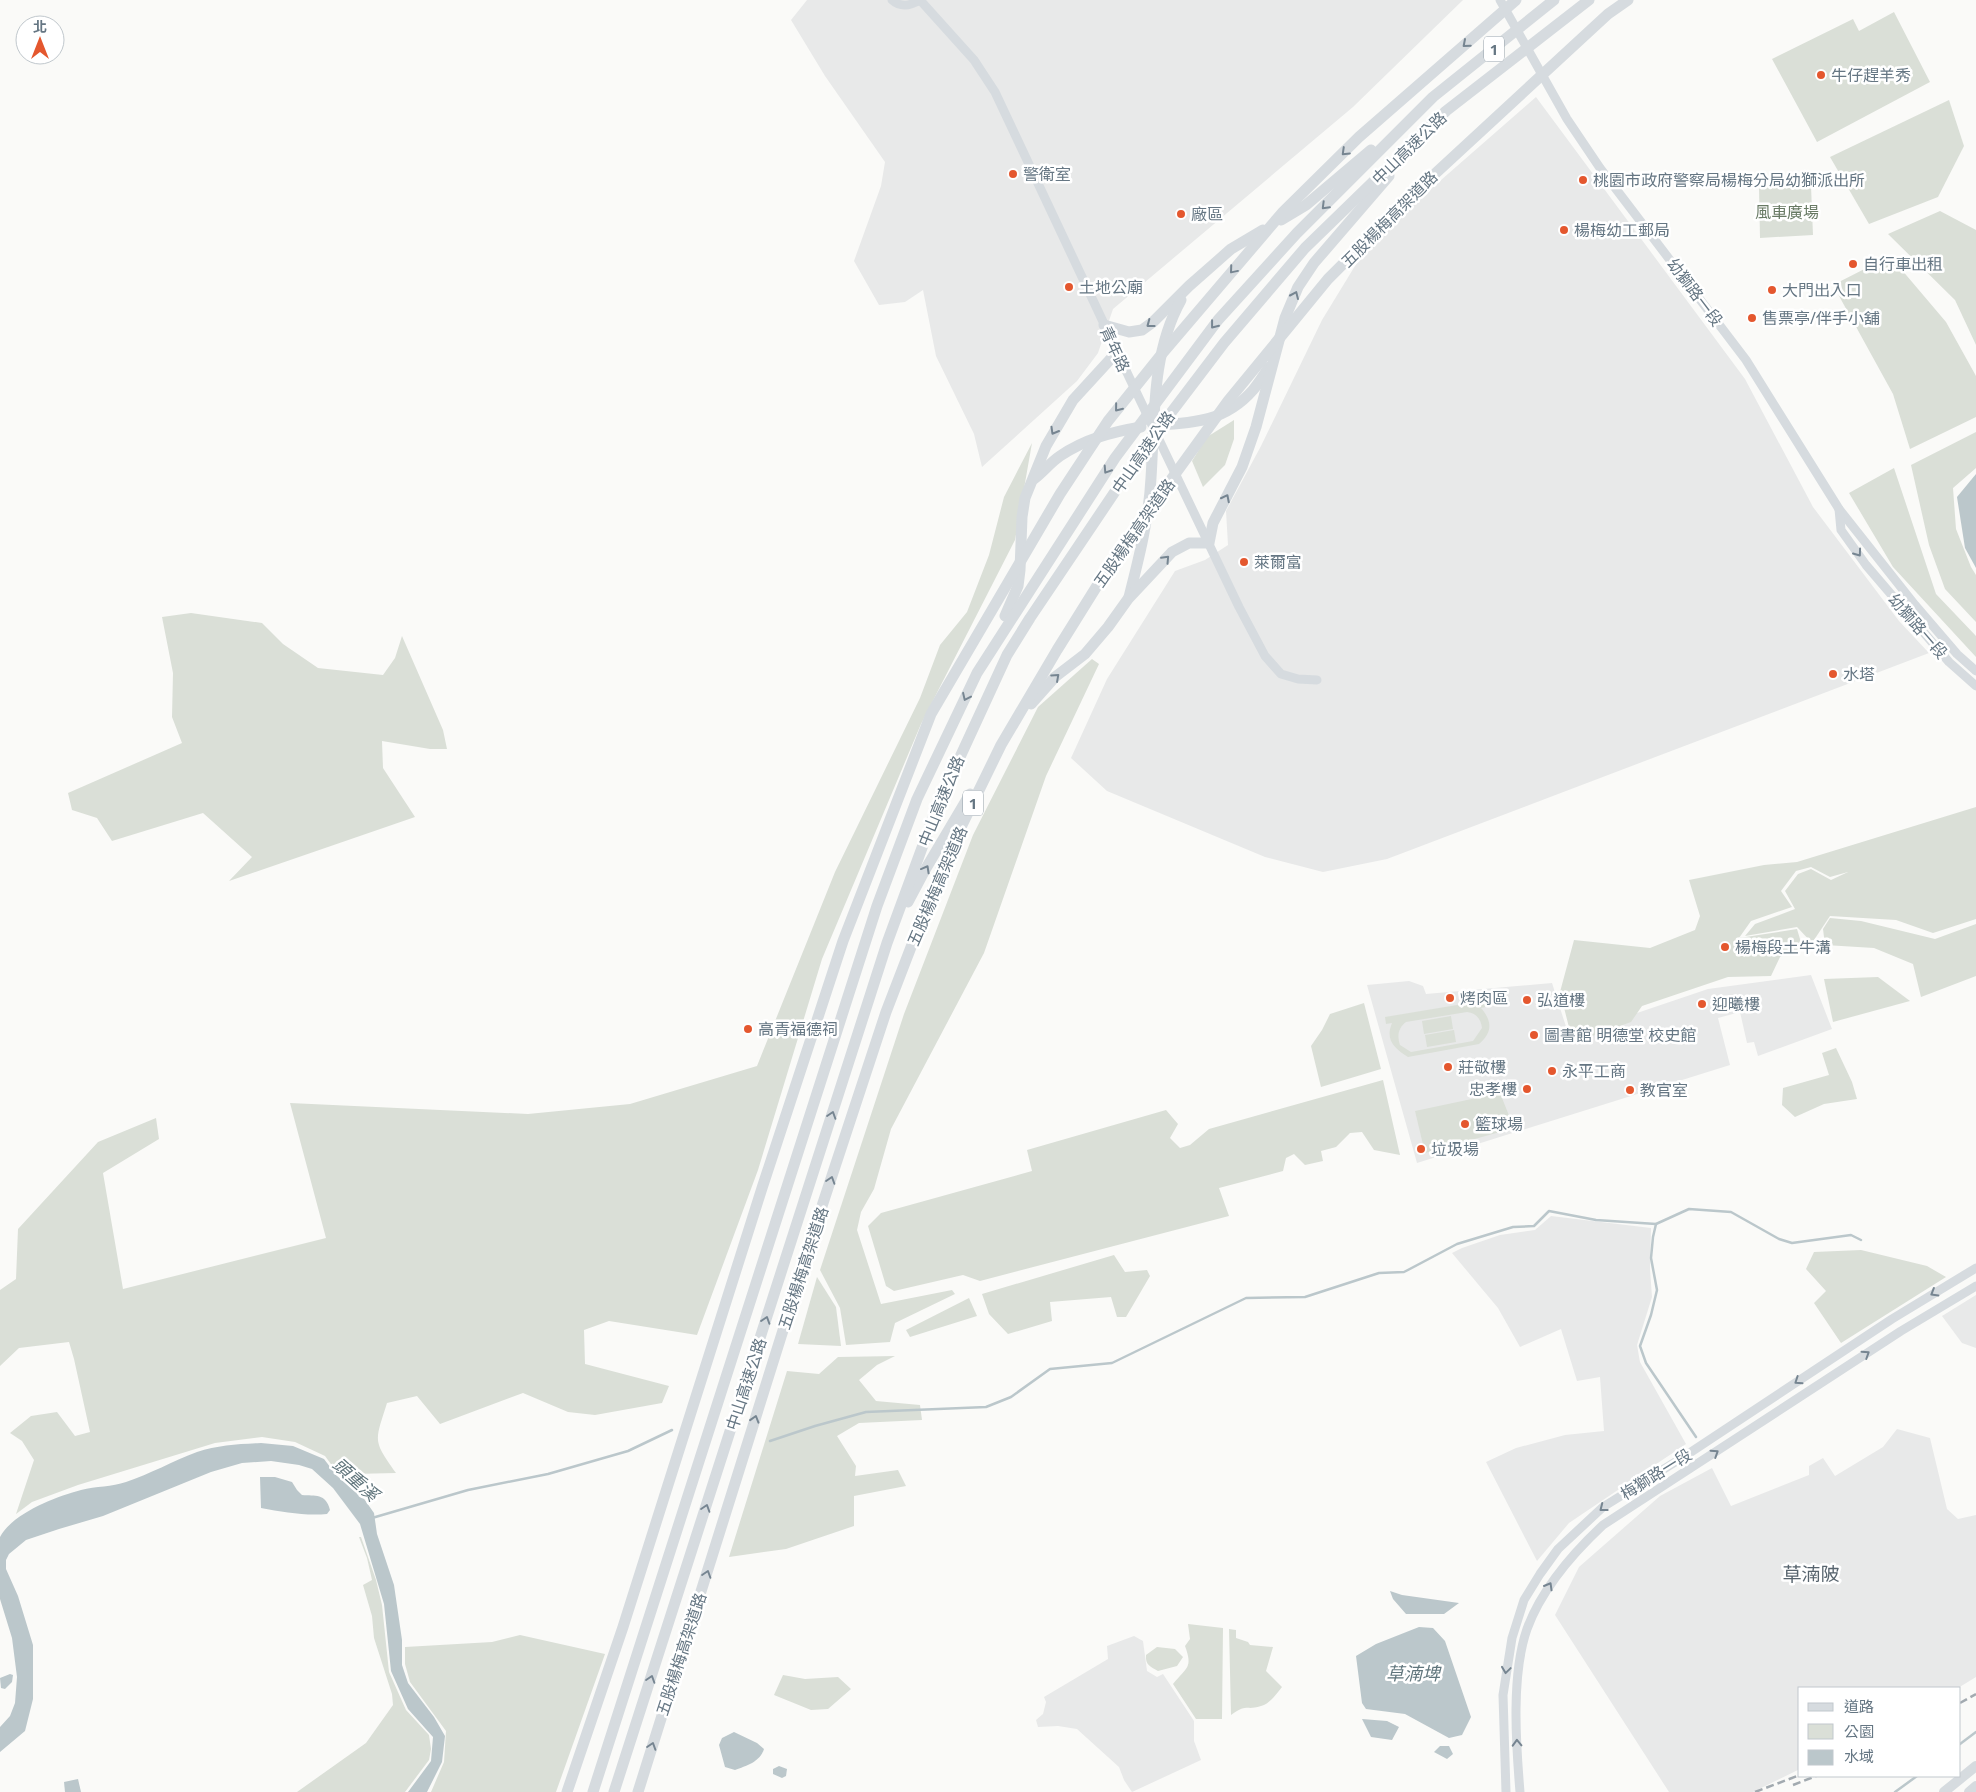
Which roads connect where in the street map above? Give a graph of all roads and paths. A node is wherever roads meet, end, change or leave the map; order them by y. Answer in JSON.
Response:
{"nodes":[{"id":1,"x":892,"y":0,"type":"edge"},
{"id":2,"x":920,"y":0,"type":"edge"},
{"id":3,"x":1500,"y":0,"type":"edge"},
{"id":4,"x":1516,"y":0,"type":"edge"},
{"id":5,"x":1554,"y":0,"type":"edge"},
{"id":6,"x":1589,"y":0,"type":"edge"},
{"id":7,"x":1628,"y":0,"type":"edge"},
{"id":8,"x":1433,"y":97,"type":"junction"},
{"id":9,"x":1431,"y":126,"type":"junction"},
{"id":10,"x":1189,"y":286,"type":"junction"},
{"id":11,"x":1104,"y":325,"type":"junction"},
{"id":12,"x":1117,"y":352,"type":"junction"},
{"id":13,"x":1274,"y":360,"type":"junction"},
{"id":14,"x":1152,"y":426,"type":"junction"},
{"id":15,"x":1031,"y":482,"type":"junction"},
{"id":16,"x":1839,"y":510,"type":"junction"},
{"id":17,"x":1209,"y":543,"type":"junction"},
{"id":18,"x":1128,"y":599,"type":"junction"},
{"id":19,"x":1976,"y":671,"type":"edge"},
{"id":20,"x":977,"y":673,"type":"junction"},
{"id":21,"x":1317,"y":680,"type":"dead end"},
{"id":22,"x":1976,"y":686,"type":"edge"},
{"id":23,"x":887,"y":943,"type":"junction"},
{"id":24,"x":1976,"y":1268,"type":"edge"},
{"id":25,"x":1976,"y":1286,"type":"edge"},
{"id":26,"x":1976,"y":1766,"type":"edge"},
{"id":27,"x":1976,"y":1786,"type":"edge"},
{"id":28,"x":568,"y":1792,"type":"edge"},
{"id":29,"x":593,"y":1792,"type":"edge"},
{"id":30,"x":614,"y":1792,"type":"edge"},
{"id":31,"x":638,"y":1792,"type":"edge"},
{"id":32,"x":1506,"y":1792,"type":"edge"},
{"id":33,"x":1520,"y":1792,"type":"edge"},
{"id":34,"x":1944,"y":1792,"type":"edge"},
{"id":35,"x":1969,"y":1792,"type":"edge"}],
"edges":[{"from":1,"to":2,"type":"street","name":"青年路"},
{"from":2,"to":11,"type":"street","name":"青年路"},
{"from":3,"to":16,"type":"street","name":"幼獅路一段"},
{"from":4,"to":28,"type":"highway","number":"1","one_way":true},
{"from":5,"to":8,"type":"highway","name":"中山高速公路","number":"1"},
{"from":6,"to":9,"type":"highway","name":"中山高速公路","number":"1"},
{"from":31,"to":7,"type":"highway","name":"五股楊梅高架道路","number":"1","one_way":true},
{"from":8,"to":10,"type":"highway"},
{"from":8,"to":20,"type":"highway","name":"中山高速公路","number":"1","one_way":true},
{"from":13,"to":9,"type":"highway","one_way":true},
{"from":9,"to":23,"type":"highway","name":"中山高速公路","number":"1"},
{"from":10,"to":11,"type":"highway","one_way":true},
{"from":10,"to":14,"type":"highway"},
{"from":11,"to":12,"type":"street","name":"青年路"},
{"from":12,"to":14,"type":"street","name":"青年路"},
{"from":12,"to":15,"type":"highway","one_way":true},
{"from":13,"to":14,"type":"highway"},
{"from":17,"to":13,"type":"highway","one_way":true},
{"from":14,"to":15,"type":"highway"},
{"from":14,"to":17,"type":"street","name":"青年路"},
{"from":14,"to":18,"type":"highway"},
{"from":15,"to":20,"type":"highway"},
{"from":16,"to":19,"type":"street","name":"幼獅路一段"},
{"from":16,"to":22,"type":"street","name":"幼獅路一段","one_way":true},
{"from":18,"to":17,"type":"highway","one_way":true},
{"from":17,"to":21,"type":"street","name":"青年路"},
{"from":23,"to":18,"type":"highway","one_way":true},
{"from":20,"to":29,"type":"highway","name":"中山高速公路","number":"1","one_way":true},
{"from":30,"to":23,"type":"highway","name":"中山高速公路","number":"1","one_way":true},
{"from":24,"to":32,"type":"street","name":"梅獅路一段","one_way":true},
{"from":33,"to":25,"type":"street","name":"梅獅路一段","one_way":true},
{"from":26,"to":34,"type":"main road"},
{"from":27,"to":35,"type":"main road"}]}
